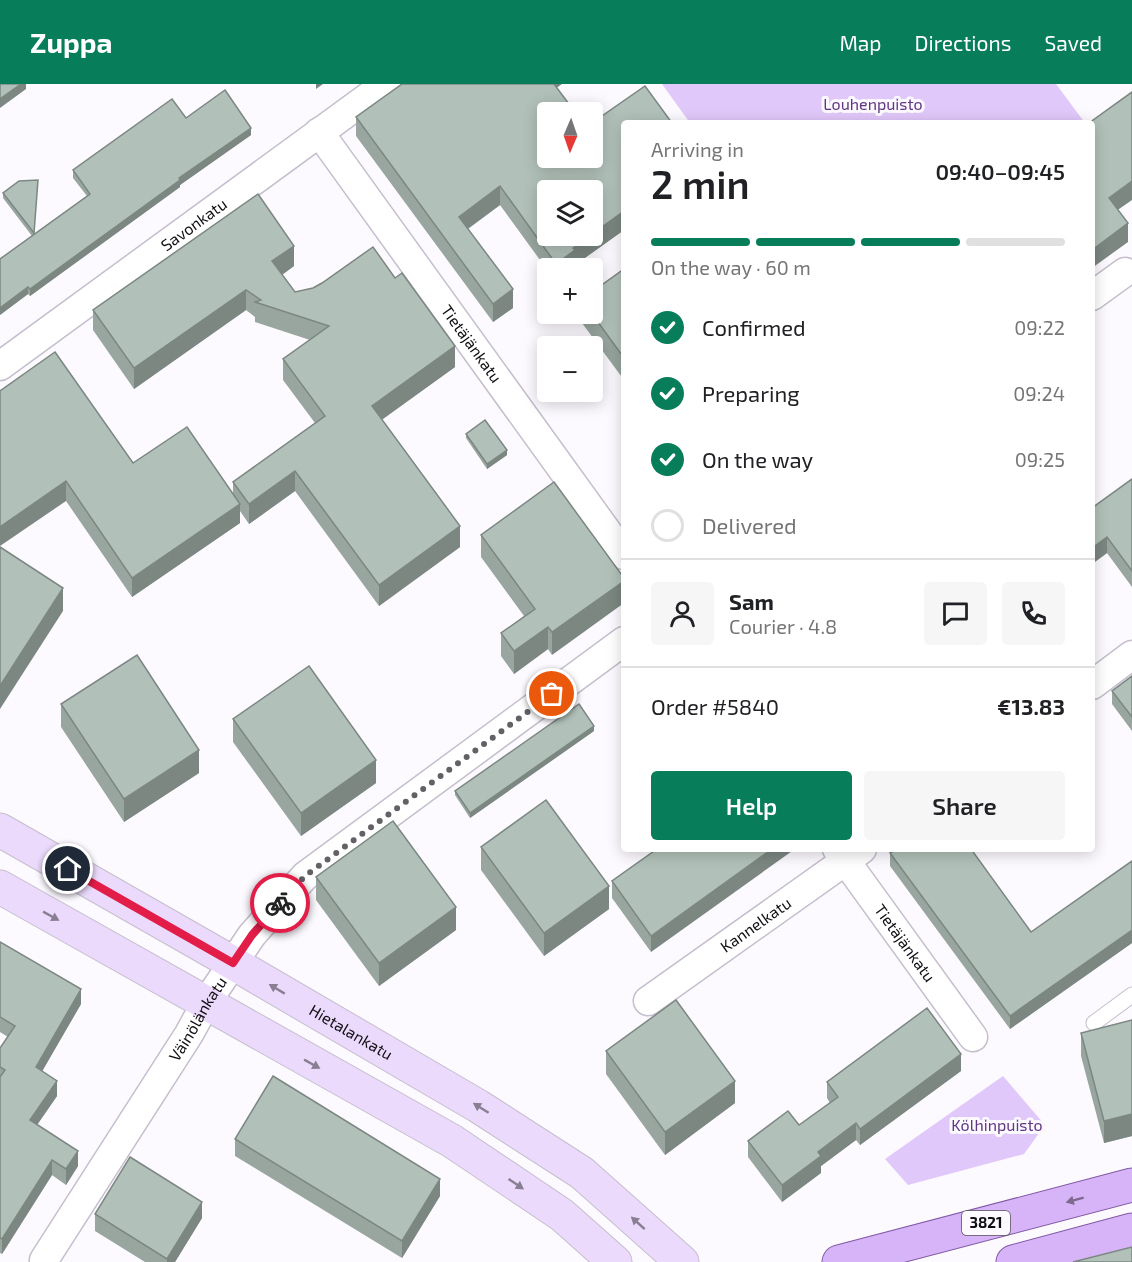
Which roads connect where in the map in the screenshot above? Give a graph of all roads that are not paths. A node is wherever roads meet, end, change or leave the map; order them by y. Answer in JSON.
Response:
{"nodes":[{"id":1,"x":386,"y":84,"type":"edge"},
{"id":2,"x":319,"y":132,"type":"junction"},
{"id":3,"x":1124,"y":270,"type":"edge"},
{"id":4,"x":1095,"y":294,"type":"edge"},
{"id":5,"x":0,"y":366,"type":"edge"},
{"id":6,"x":621,"y":551,"type":"edge"},
{"id":7,"x":621,"y":643,"type":"edge"},
{"id":8,"x":1132,"y":656,"type":"edge"},
{"id":9,"x":1095,"y":683,"type":"edge"},
{"id":10,"x":14,"y":838,"type":"edge"},
{"id":11,"x":848,"y":853,"type":"edge"},
{"id":12,"x":0,"y":887,"type":"edge"},
{"id":13,"x":233,"y":963,"type":"junction"},
{"id":14,"x":1132,"y":995,"type":"edge"},
{"id":15,"x":648,"y":1001,"type":"dead end"},
{"id":16,"x":206,"y":1003,"type":"junction"},
{"id":17,"x":1094,"y":1023,"type":"dead end"},
{"id":18,"x":973,"y":1037,"type":"dead end"},
{"id":19,"x":1132,"y":1185,"type":"edge"},
{"id":20,"x":1132,"y":1230,"type":"edge"},
{"id":21,"x":44,"y":1260,"type":"dead end"},
{"id":22,"x":615,"y":1262,"type":"edge"},
{"id":23,"x":682,"y":1262,"type":"edge"},
{"id":24,"x":839,"y":1262,"type":"edge"},
{"id":25,"x":1013,"y":1262,"type":"edge"}],
"edges":[{"from":1,"to":2,"type":"street","name":"Savonkatu"},
{"from":2,"to":5,"type":"street","name":"Savonkatu"},
{"from":2,"to":6,"type":"street","name":"Tietäjänkatu"},
{"from":3,"to":4,"type":"street"},
{"from":7,"to":13,"type":"street","name":"Väinölänkatu"},
{"from":8,"to":9,"type":"street"},
{"from":10,"to":13,"type":"main road","name":"Hietalankatu"},
{"from":11,"to":15,"type":"street","name":"Kannelkatu"},
{"from":11,"to":18,"type":"street","name":"Tietäjänkatu"},
{"from":12,"to":16,"type":"main road","one_way":true},
{"from":13,"to":16,"type":"street","name":"Väinölänkatu"},
{"from":23,"to":13,"type":"main road","name":"Hietalankatu","one_way":true},
{"from":14,"to":17,"type":"lane"},
{"from":16,"to":21,"type":"street","name":"Väinölänkatu"},
{"from":16,"to":22,"type":"main road","one_way":true},
{"from":19,"to":24,"type":"main road","number":"3821","one_way":true},
{"from":20,"to":25,"type":"main road"}]}
